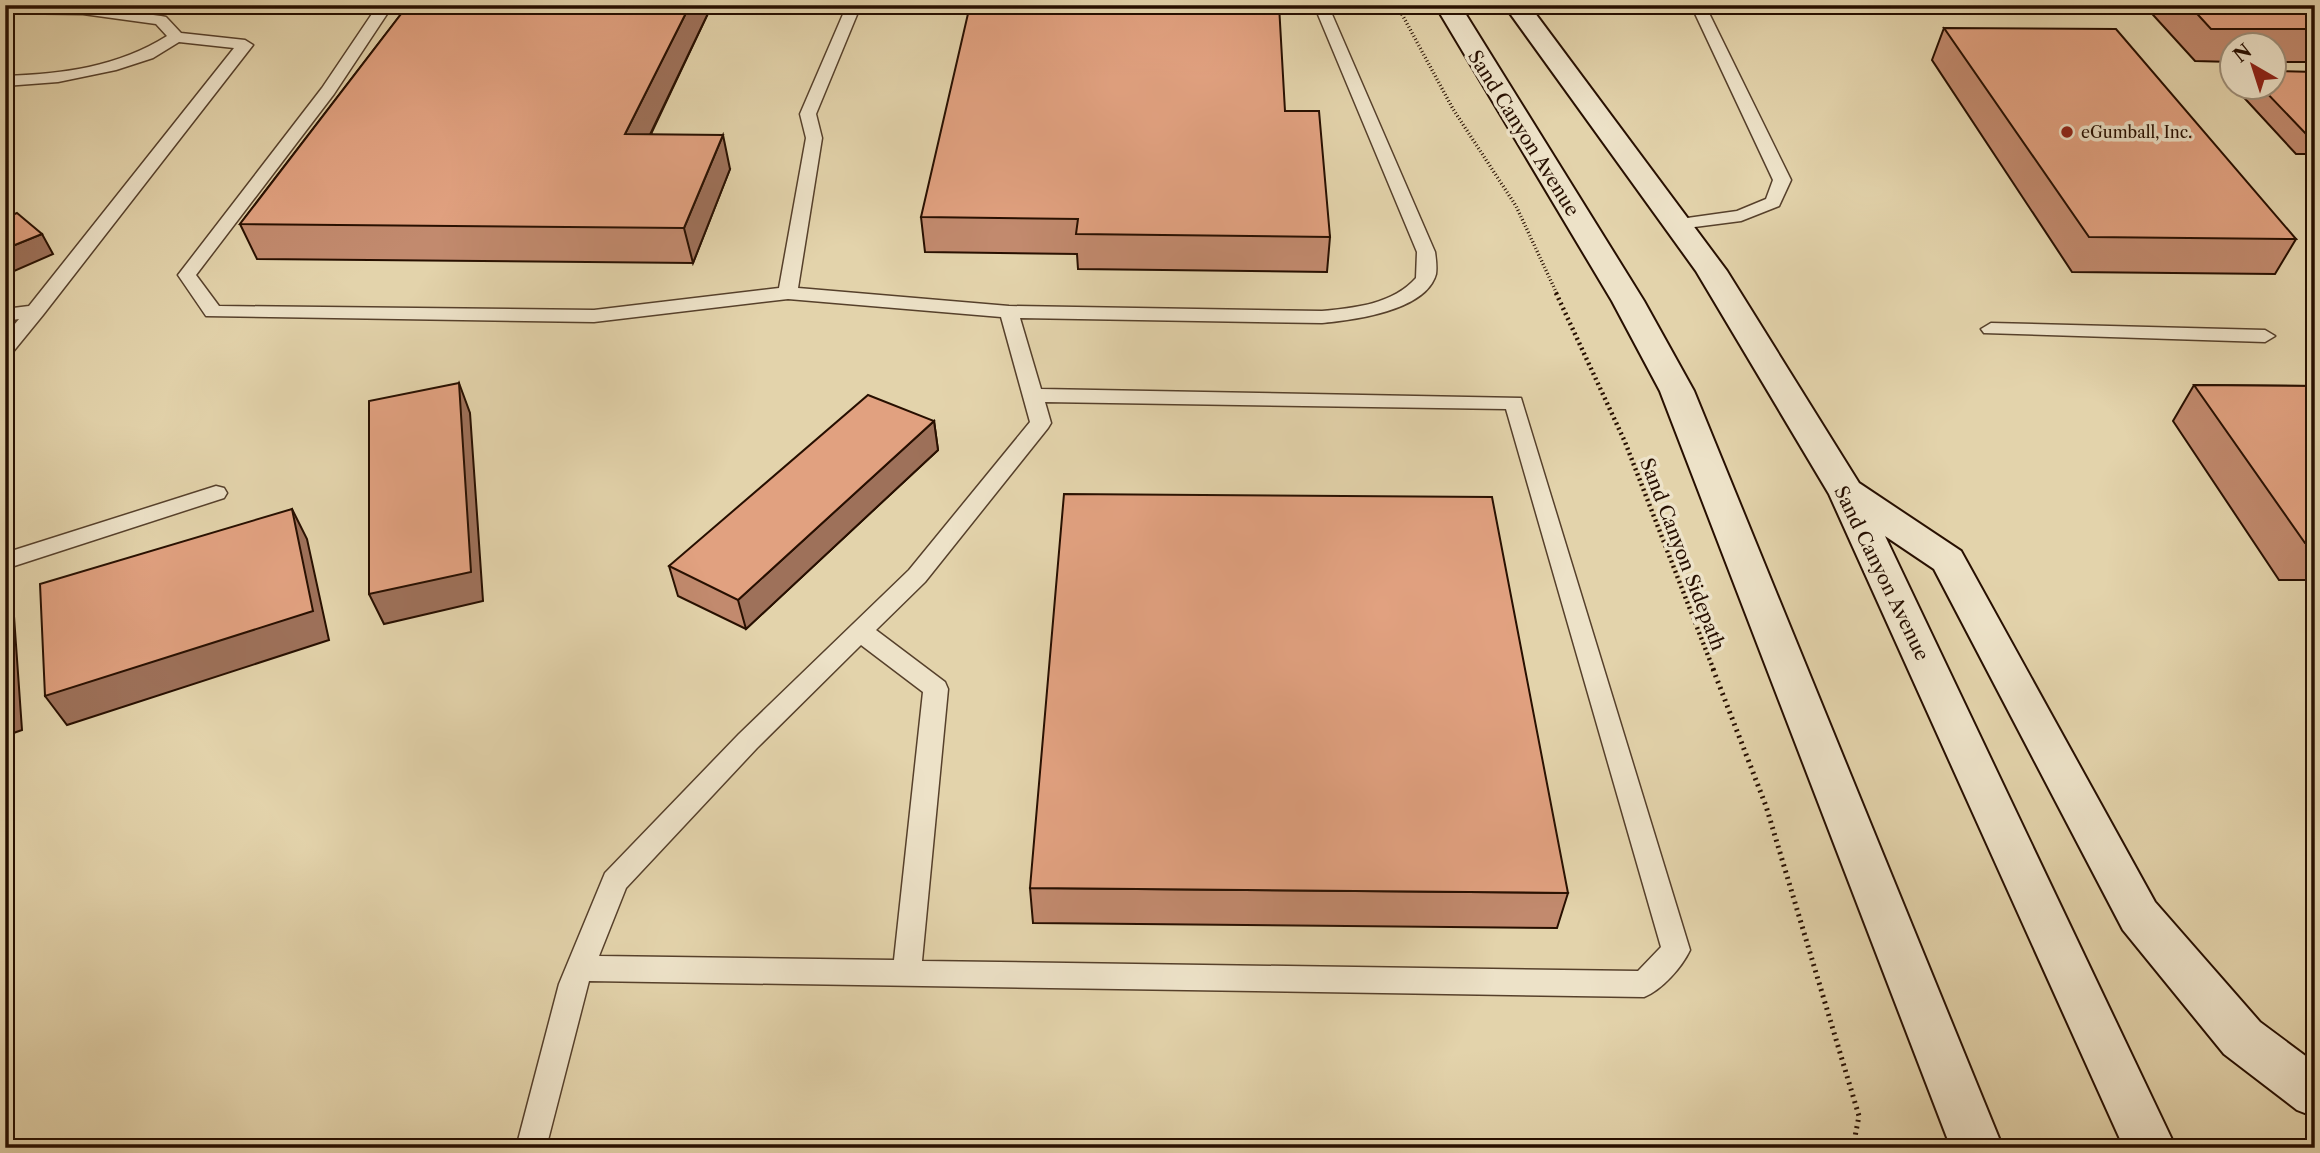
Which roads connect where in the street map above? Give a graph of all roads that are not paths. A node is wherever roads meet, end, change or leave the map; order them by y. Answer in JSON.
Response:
{"nodes":[{"id":1,"x":386,"y":5,"type":"edge"},
{"id":2,"x":854,"y":5,"type":"edge"},
{"id":3,"x":1321,"y":5,"type":"edge"},
{"id":4,"x":1447,"y":5,"type":"edge"},
{"id":5,"x":1516,"y":5,"type":"edge"},
{"id":6,"x":1698,"y":5,"type":"edge"},
{"id":7,"x":5,"y":9,"type":"edge"},
{"id":8,"x":176,"y":37,"type":"junction"},
{"id":9,"x":5,"y":81,"type":"edge"},
{"id":10,"x":1679,"y":224,"type":"junction"},
{"id":11,"x":788,"y":292,"type":"junction"},
{"id":12,"x":36,"y":311,"type":"junction"},
{"id":13,"x":1009,"y":312,"type":"junction"},
{"id":14,"x":5,"y":315,"type":"edge"},
{"id":15,"x":1990,"y":329,"type":"dead end"},
{"id":16,"x":2266,"y":336,"type":"dead end"},
{"id":17,"x":5,"y":349,"type":"edge"},
{"id":18,"x":1033,"y":395,"type":"junction"},
{"id":19,"x":1846,"y":492,"type":"junction"},
{"id":20,"x":216,"y":493,"type":"dead end"},
{"id":21,"x":5,"y":561,"type":"edge"},
{"id":22,"x":860,"y":631,"type":"junction"},
{"id":23,"x":580,"y":968,"type":"junction"},
{"id":24,"x":906,"y":972,"type":"junction"},
{"id":25,"x":2315,"y":1093,"type":"edge"},
{"id":26,"x":531,"y":1148,"type":"edge"},
{"id":27,"x":1977,"y":1148,"type":"edge"},
{"id":28,"x":2150,"y":1148,"type":"edge"}],
"edges":[{"from":1,"to":11,"type":"lane"},
{"from":2,"to":11,"type":"lane"},
{"from":3,"to":13,"type":"lane"},
{"from":4,"to":27,"type":"main road","name":"Sand Canyon Avenue"},
{"from":5,"to":10,"type":"main road","name":"Sand Canyon Avenue"},
{"from":6,"to":10,"type":"lane"},
{"from":7,"to":8,"type":"lane"},
{"from":8,"to":9,"type":"lane"},
{"from":8,"to":12,"type":"lane"},
{"from":10,"to":19,"type":"main road","name":"Sand Canyon Avenue"},
{"from":11,"to":13,"type":"lane"},
{"from":12,"to":14,"type":"lane"},
{"from":12,"to":17,"type":"lane"},
{"from":13,"to":18,"type":"lane"},
{"from":15,"to":16,"type":"lane"},
{"from":18,"to":22,"type":"lane"},
{"from":18,"to":24,"type":"lane"},
{"from":19,"to":25,"type":"main road"},
{"from":19,"to":28,"type":"main road","name":"Sand Canyon Avenue"},
{"from":20,"to":21,"type":"lane"},
{"from":22,"to":23,"type":"lane"},
{"from":22,"to":24,"type":"lane"},
{"from":23,"to":24,"type":"lane"},
{"from":23,"to":26,"type":"lane"}]}
